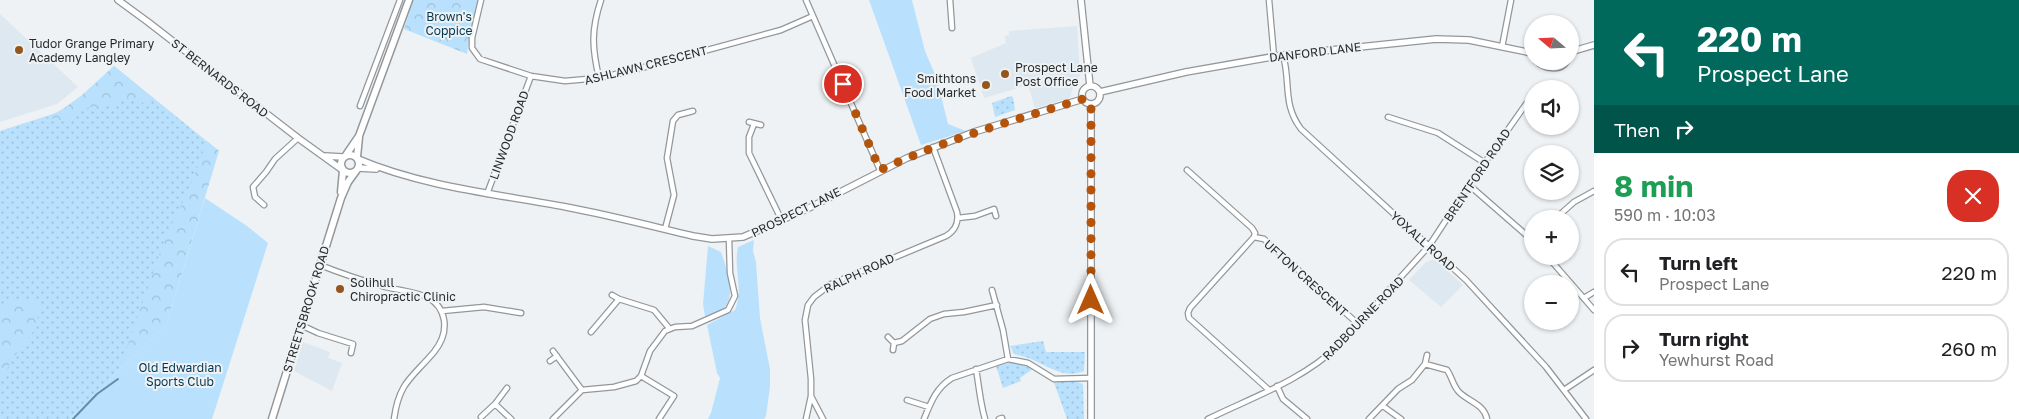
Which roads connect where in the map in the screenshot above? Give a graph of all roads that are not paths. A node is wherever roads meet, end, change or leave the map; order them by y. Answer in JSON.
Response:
{"nodes":[{"id":1,"x":118,"y":0,"type":"edge"},
{"id":2,"x":400,"y":0,"type":"edge"},
{"id":3,"x":409,"y":0,"type":"edge"},
{"id":4,"x":481,"y":0,"type":"edge"},
{"id":5,"x":601,"y":0,"type":"edge"},
{"id":6,"x":806,"y":0,"type":"edge"},
{"id":7,"x":950,"y":0,"type":"edge"},
{"id":8,"x":1081,"y":0,"type":"edge"},
{"id":9,"x":1269,"y":0,"type":"edge"},
{"id":10,"x":1511,"y":0,"type":"edge"},
{"id":11,"x":813,"y":16,"type":"junction"},
{"id":12,"x":952,"y":28,"type":"dead end"},
{"id":13,"x":1594,"y":44,"type":"edge"},
{"id":14,"x":1502,"y":47,"type":"junction"},
{"id":15,"x":1579,"y":50,"type":"edge"},
{"id":16,"x":1524,"y":51,"type":"edge"},
{"id":17,"x":1283,"y":55,"type":"junction"},
{"id":18,"x":1274,"y":57,"type":"junction"},
{"id":19,"x":531,"y":76,"type":"junction"},
{"id":20,"x":371,"y":78,"type":"junction"},
{"id":21,"x":599,"y":78,"type":"junction"},
{"id":22,"x":379,"y":80,"type":"junction"},
{"id":23,"x":1090,"y":86,"type":"junction"},
{"id":24,"x":1100,"y":92,"type":"junction"},
{"id":25,"x":1083,"y":99,"type":"junction"},
{"id":26,"x":1091,"y":104,"type":"junction"},
{"id":27,"x":360,"y":106,"type":"dead end"},
{"id":28,"x":1524,"y":107,"type":"edge"},
{"id":29,"x":693,"y":111,"type":"dead end"},
{"id":30,"x":1388,"y":116,"type":"dead end"},
{"id":31,"x":760,"y":126,"type":"dead end"},
{"id":32,"x":359,"y":136,"type":"junction"},
{"id":33,"x":298,"y":138,"type":"junction"},
{"id":34,"x":933,"y":147,"type":"junction"},
{"id":35,"x":323,"y":155,"type":"junction"},
{"id":36,"x":344,"y":156,"type":"junction"},
{"id":37,"x":358,"y":158,"type":"junction"},
{"id":38,"x":1485,"y":163,"type":"junction"},
{"id":39,"x":357,"y":169,"type":"junction"},
{"id":40,"x":381,"y":169,"type":"junction"},
{"id":41,"x":342,"y":170,"type":"junction"},
{"id":42,"x":880,"y":170,"type":"junction"},
{"id":43,"x":1187,"y":170,"type":"dead end"},
{"id":44,"x":1469,"y":184,"type":"junction"},
{"id":45,"x":1594,"y":191,"type":"edge"},
{"id":46,"x":487,"y":194,"type":"junction"},
{"id":47,"x":340,"y":198,"type":"junction"},
{"id":48,"x":264,"y":205,"type":"dead end"},
{"id":49,"x":1565,"y":210,"type":"edge"},
{"id":50,"x":996,"y":216,"type":"dead end"},
{"id":51,"x":958,"y":218,"type":"junction"},
{"id":52,"x":781,"y":219,"type":"junction"},
{"id":53,"x":665,"y":229,"type":"junction"},
{"id":54,"x":1524,"y":233,"type":"edge"},
{"id":55,"x":1254,"y":237,"type":"junction"},
{"id":56,"x":729,"y":239,"type":"junction"},
{"id":57,"x":1429,"y":246,"type":"junction"},
{"id":58,"x":320,"y":265,"type":"junction"},
{"id":59,"x":1555,"y":265,"type":"edge"},
{"id":60,"x":992,"y":290,"type":"dead end"},
{"id":61,"x":1594,"y":292,"type":"edge"},
{"id":62,"x":612,"y":295,"type":"dead end"},
{"id":63,"x":1584,"y":298,"type":"junction"},
{"id":64,"x":619,"y":299,"type":"junction"},
{"id":65,"x":997,"y":305,"type":"junction"},
{"id":66,"x":1594,"y":310,"type":"edge"},
{"id":67,"x":442,"y":311,"type":"junction"},
{"id":68,"x":521,"y":313,"type":"dead end"},
{"id":69,"x":1358,"y":324,"type":"junction"},
{"id":70,"x":301,"y":325,"type":"junction"},
{"id":71,"x":669,"y":328,"type":"junction"},
{"id":72,"x":592,"y":332,"type":"dead end"},
{"id":73,"x":888,"y":337,"type":"dead end"},
{"id":74,"x":894,"y":343,"type":"junction"},
{"id":75,"x":353,"y":344,"type":"junction"},
{"id":76,"x":361,"y":344,"type":"dead end"},
{"id":77,"x":893,"y":350,"type":"dead end"},
{"id":78,"x":553,"y":351,"type":"dead end"},
{"id":79,"x":351,"y":353,"type":"dead end"},
{"id":80,"x":1427,"y":355,"type":"dead end"},
{"id":81,"x":557,"y":356,"type":"junction"},
{"id":82,"x":1008,"y":359,"type":"junction"},
{"id":83,"x":550,"y":361,"type":"dead end"},
{"id":84,"x":1426,"y":364,"type":"junction"},
{"id":85,"x":976,"y":369,"type":"junction"},
{"id":86,"x":1594,"y":370,"type":"edge"},
{"id":87,"x":641,"y":376,"type":"junction"},
{"id":88,"x":1091,"y":378,"type":"junction"},
{"id":89,"x":1277,"y":386,"type":"junction"},
{"id":90,"x":507,"y":388,"type":"dead end"},
{"id":91,"x":582,"y":390,"type":"junction"},
{"id":92,"x":1269,"y":390,"type":"junction"},
{"id":93,"x":1564,"y":390,"type":"junction"},
{"id":94,"x":811,"y":396,"type":"junction"},
{"id":95,"x":907,"y":400,"type":"dead end"},
{"id":96,"x":495,"y":404,"type":"junction"},
{"id":97,"x":1383,"y":406,"type":"junction"},
{"id":98,"x":929,"y":407,"type":"junction"},
{"id":99,"x":557,"y":414,"type":"junction"},
{"id":100,"x":481,"y":417,"type":"dead end"},
{"id":101,"x":272,"y":419,"type":"edge"},
{"id":102,"x":394,"y":419,"type":"edge"},
{"id":103,"x":511,"y":419,"type":"edge"},
{"id":104,"x":553,"y":419,"type":"edge"},
{"id":105,"x":562,"y":419,"type":"edge"},
{"id":106,"x":659,"y":419,"type":"edge"},
{"id":107,"x":806,"y":419,"type":"edge"},
{"id":108,"x":823,"y":419,"type":"edge"},
{"id":109,"x":924,"y":419,"type":"edge"},
{"id":110,"x":985,"y":419,"type":"edge"},
{"id":111,"x":1090,"y":419,"type":"edge"},
{"id":112,"x":1208,"y":419,"type":"edge"},
{"id":113,"x":1307,"y":419,"type":"edge"},
{"id":114,"x":1368,"y":419,"type":"edge"},
{"id":115,"x":1401,"y":419,"type":"edge"},
{"id":116,"x":1487,"y":419,"type":"edge"},
{"id":117,"x":1586,"y":419,"type":"edge"}],
"edges":[{"from":1,"to":33,"type":"street","name":"ST BERNARDS ROAD"},
{"from":2,"to":20,"type":"street"},
{"from":3,"to":22,"type":"main road"},
{"from":4,"to":19,"type":"street","name":"ASHLAWN CRESCENT"},
{"from":5,"to":21,"type":"street"},
{"from":6,"to":11,"type":"street"},
{"from":7,"to":12,"type":"street"},
{"from":8,"to":23,"type":"street"},
{"from":9,"to":18,"type":"street"},
{"from":10,"to":14,"type":"street"},
{"from":11,"to":21,"type":"street","name":"ASHLAWN CRESCENT"},
{"from":11,"to":42,"type":"street"},
{"from":13,"to":15,"type":"street"},
{"from":14,"to":16,"type":"street","name":"DANFORD LANE"},
{"from":14,"to":17,"type":"street","name":"DANFORD LANE"},
{"from":17,"to":18,"type":"street","name":"DANFORD LANE"},
{"from":17,"to":57,"type":"street","name":"YOXALL ROAD"},
{"from":18,"to":24,"type":"street","name":"DANFORD LANE"},
{"from":19,"to":21,"type":"street","name":"ASHLAWN CRESCENT"},
{"from":19,"to":46,"type":"street","name":"LINWOOD ROAD"},
{"from":20,"to":22,"type":"street"},
{"from":20,"to":27,"type":"street"},
{"from":22,"to":32,"type":"main road"},
{"from":23,"to":24,"type":"street"},
{"from":23,"to":25,"type":"street"},
{"from":24,"to":26,"type":"street"},
{"from":25,"to":26,"type":"street"},
{"from":25,"to":34,"type":"street","name":"PROSPECT LANE"},
{"from":26,"to":88,"type":"street"},
{"from":28,"to":38,"type":"street","name":"BRENTFORD ROAD"},
{"from":29,"to":53,"type":"street"},
{"from":30,"to":38,"type":"street"},
{"from":31,"to":52,"type":"street"},
{"from":32,"to":36,"type":"main road"},
{"from":32,"to":37,"type":"main road"},
{"from":33,"to":35,"type":"street","name":"ST BERNARDS ROAD"},
{"from":33,"to":48,"type":"street"},
{"from":34,"to":42,"type":"street","name":"PROSPECT LANE"},
{"from":34,"to":51,"type":"street"},
{"from":35,"to":36,"type":"street","name":"ST BERNARDS ROAD"},
{"from":35,"to":41,"type":"street","name":"ST BERNARDS ROAD"},
{"from":36,"to":37,"type":"main road"},
{"from":36,"to":41,"type":"main road"},
{"from":37,"to":39,"type":"main road"},
{"from":37,"to":40,"type":"street","name":"PROSPECT LANE"},
{"from":38,"to":44,"type":"street","name":"BRENTFORD ROAD"},
{"from":39,"to":40,"type":"street","name":"PROSPECT LANE"},
{"from":39,"to":41,"type":"main road"},
{"from":39,"to":47,"type":"main road","name":"STREETSBROOK ROAD"},
{"from":40,"to":46,"type":"street","name":"PROSPECT LANE"},
{"from":41,"to":47,"type":"main road","name":"STREETSBROOK ROAD"},
{"from":42,"to":52,"type":"street","name":"PROSPECT LANE"},
{"from":43,"to":55,"type":"street"},
{"from":44,"to":54,"type":"street"},
{"from":44,"to":57,"type":"street","name":"BRENTFORD ROAD"},
{"from":45,"to":49,"type":"street"},
{"from":46,"to":53,"type":"street","name":"PROSPECT LANE"},
{"from":47,"to":58,"type":"main road","name":"STREETSBROOK ROAD"},
{"from":50,"to":51,"type":"street"},
{"from":51,"to":94,"type":"street","name":"RALPH ROAD"},
{"from":52,"to":56,"type":"street","name":"PROSPECT LANE"},
{"from":53,"to":56,"type":"street","name":"PROSPECT LANE"},
{"from":55,"to":69,"type":"street","name":"UFTON CRESCENT"},
{"from":55,"to":92,"type":"street","name":"UFTON CRESCENT"},
{"from":56,"to":71,"type":"street"},
{"from":57,"to":69,"type":"street","name":"RADBOURNE ROAD"},
{"from":57,"to":93,"type":"street","name":"YOXALL ROAD"},
{"from":58,"to":67,"type":"street"},
{"from":58,"to":70,"type":"main road","name":"STREETSBROOK ROAD"},
{"from":59,"to":63,"type":"street"},
{"from":60,"to":65,"type":"street"},
{"from":61,"to":63,"type":"street"},
{"from":62,"to":64,"type":"street"},
{"from":63,"to":66,"type":"street"},
{"from":64,"to":71,"type":"street"},
{"from":64,"to":72,"type":"street"},
{"from":65,"to":74,"type":"street"},
{"from":65,"to":82,"type":"street"},
{"from":67,"to":68,"type":"street"},
{"from":67,"to":102,"type":"street"},
{"from":69,"to":89,"type":"street","name":"RADBOURNE ROAD"},
{"from":70,"to":75,"type":"street"},
{"from":70,"to":101,"type":"main road","name":"STREETSBROOK ROAD"},
{"from":71,"to":87,"type":"street"},
{"from":73,"to":74,"type":"street"},
{"from":74,"to":77,"type":"street"},
{"from":75,"to":76,"type":"street"},
{"from":75,"to":79,"type":"street"},
{"from":78,"to":81,"type":"street"},
{"from":80,"to":84,"type":"street"},
{"from":81,"to":83,"type":"street"},
{"from":81,"to":91,"type":"street"},
{"from":82,"to":85,"type":"street"},
{"from":82,"to":88,"type":"street"},
{"from":84,"to":97,"type":"street"},
{"from":84,"to":116,"type":"street"},
{"from":85,"to":98,"type":"street"},
{"from":85,"to":110,"type":"street"},
{"from":86,"to":93,"type":"street"},
{"from":87,"to":91,"type":"street"},
{"from":87,"to":106,"type":"street"},
{"from":88,"to":111,"type":"street"},
{"from":89,"to":92,"type":"street","name":"RADBOURNE ROAD"},
{"from":89,"to":113,"type":"street"},
{"from":90,"to":96,"type":"street"},
{"from":91,"to":99,"type":"street"},
{"from":92,"to":112,"type":"street","name":"RADBOURNE ROAD"},
{"from":93,"to":117,"type":"street","name":"YOXALL ROAD"},
{"from":94,"to":107,"type":"street","name":"RALPH ROAD"},
{"from":94,"to":108,"type":"street"},
{"from":95,"to":98,"type":"street"},
{"from":96,"to":100,"type":"street"},
{"from":96,"to":103,"type":"street"},
{"from":97,"to":114,"type":"street"},
{"from":97,"to":115,"type":"street"},
{"from":98,"to":109,"type":"street"},
{"from":99,"to":104,"type":"street"},
{"from":99,"to":105,"type":"street"}]}
